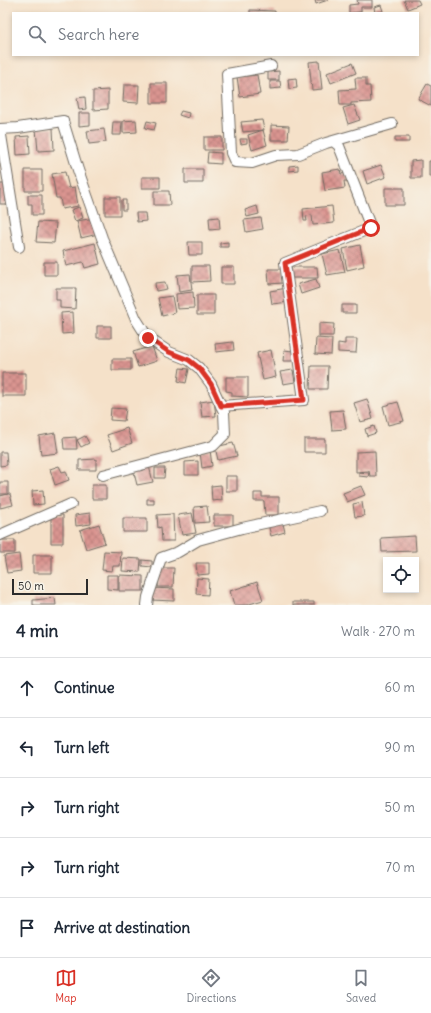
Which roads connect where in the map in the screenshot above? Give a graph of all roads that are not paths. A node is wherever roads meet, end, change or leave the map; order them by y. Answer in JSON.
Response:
{"nodes":[{"id":1,"x":271,"y":66,"type":"dead end"},
{"id":2,"x":392,"y":124,"type":"dead end"},
{"id":3,"x":0,"y":129,"type":"edge"},
{"id":4,"x":333,"y":141,"type":"junction"},
{"id":5,"x":19,"y":248,"type":"dead end"},
{"id":6,"x":221,"y":406,"type":"junction"},
{"id":7,"x":103,"y":475,"type":"dead end"},
{"id":8,"x":71,"y":504,"type":"dead end"},
{"id":9,"x":320,"y":511,"type":"dead end"},
{"id":10,"x":0,"y":535,"type":"edge"},
{"id":11,"x":148,"y":605,"type":"edge"}],
"edges":[{"from":1,"to":4,"type":"street"},
{"from":2,"to":4,"type":"street"},
{"from":3,"to":5,"type":"street"},
{"from":3,"to":6,"type":"street"},
{"from":4,"to":6,"type":"street"},
{"from":6,"to":7,"type":"street"},
{"from":8,"to":10,"type":"street"},
{"from":9,"to":11,"type":"street"}]}
